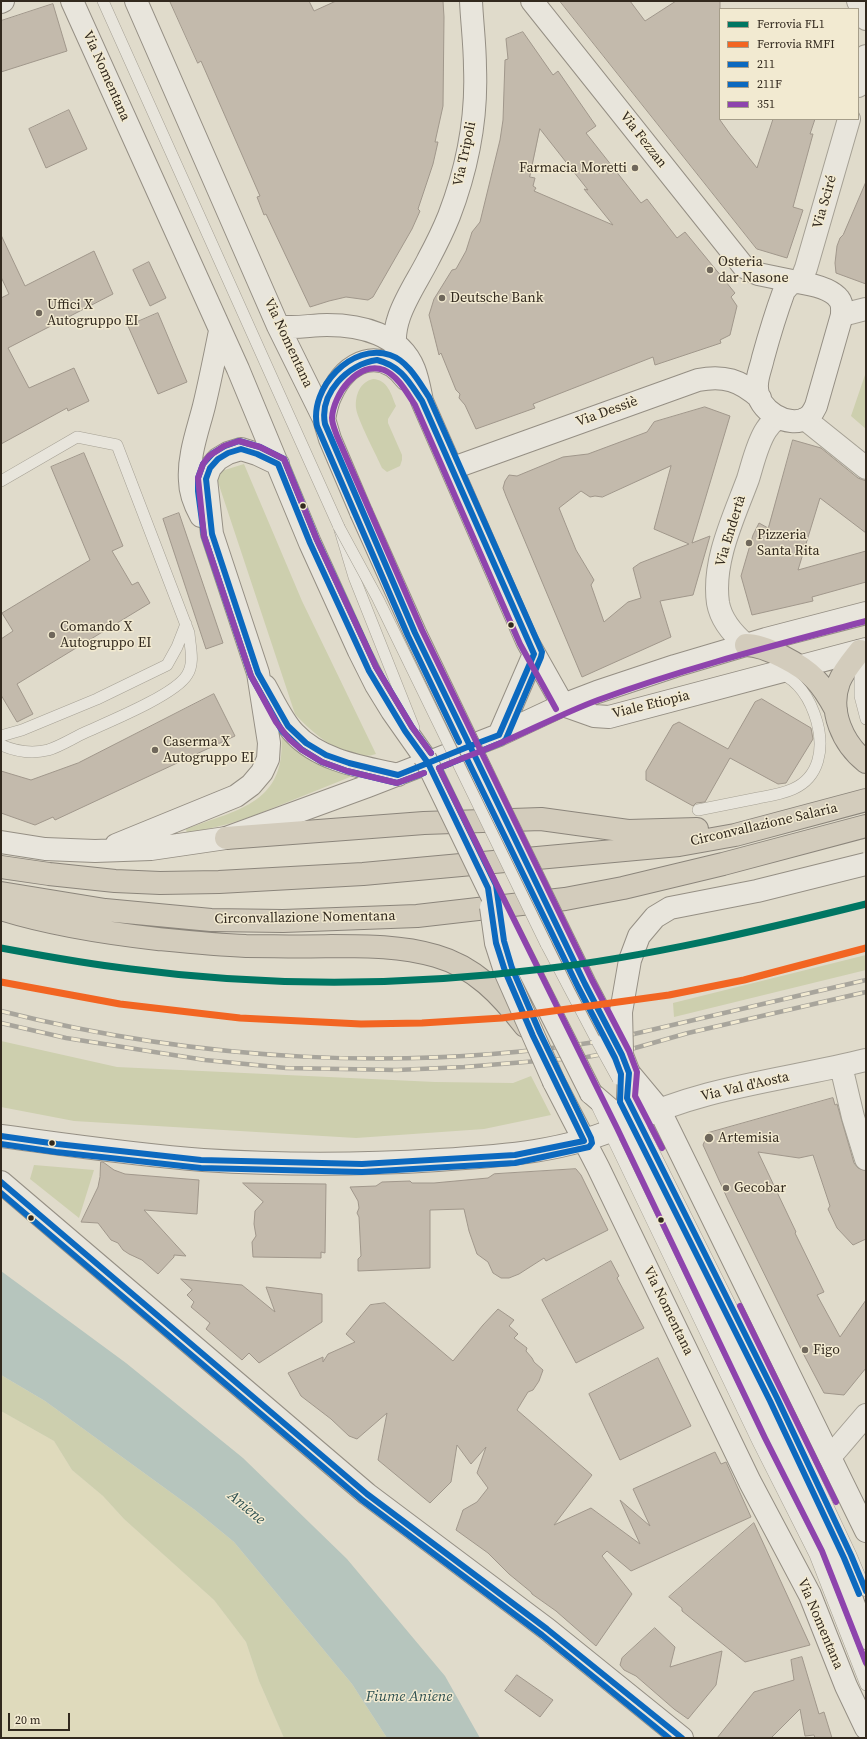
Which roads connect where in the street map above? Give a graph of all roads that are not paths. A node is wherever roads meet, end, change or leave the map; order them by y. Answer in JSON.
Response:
{"nodes":[{"id":1,"x":72,"y":1,"type":"edge"},
{"id":2,"x":103,"y":1,"type":"edge"},
{"id":3,"x":136,"y":1,"type":"edge"},
{"id":4,"x":471,"y":1,"type":"edge"},
{"id":5,"x":532,"y":1,"type":"edge"},
{"id":6,"x":858,"y":1,"type":"edge"},
{"id":7,"x":866,"y":19,"type":"edge"},
{"id":8,"x":866,"y":56,"type":"edge"},
{"id":9,"x":859,"y":82,"type":"edge"},
{"id":10,"x":849,"y":120,"type":"edge"},
{"id":11,"x":797,"y":282,"type":"junction"},
{"id":12,"x":408,"y":296,"type":"junction"},
{"id":13,"x":866,"y":309,"type":"edge"},
{"id":14,"x":842,"y":315,"type":"junction"},
{"id":15,"x":278,"y":326,"type":"junction"},
{"id":16,"x":368,"y":330,"type":"junction"},
{"id":17,"x":220,"y":331,"type":"junction"},
{"id":18,"x":394,"y":342,"type":"junction"},
{"id":19,"x":408,"y":382,"type":"junction"},
{"id":20,"x":760,"y":398,"type":"junction"},
{"id":21,"x":422,"y":401,"type":"junction"},
{"id":22,"x":779,"y":418,"type":"junction"},
{"id":23,"x":324,"y":419,"type":"junction"},
{"id":24,"x":805,"y":419,"type":"junction"},
{"id":25,"x":278,"y":464,"type":"junction"},
{"id":26,"x":453,"y":468,"type":"junction"},
{"id":27,"x":866,"y":468,"type":"edge"},
{"id":28,"x":1,"y":480,"type":"edge"},
{"id":29,"x":339,"y":526,"type":"junction"},
{"id":30,"x":212,"y":534,"type":"junction"},
{"id":31,"x":866,"y":613,"type":"edge"},
{"id":32,"x":186,"y":624,"type":"junction"},
{"id":33,"x":746,"y":645,"type":"junction"},
{"id":34,"x":863,"y":650,"type":"edge"},
{"id":35,"x":534,"y":654,"type":"junction"},
{"id":36,"x":799,"y":667,"type":"junction"},
{"id":37,"x":778,"y":672,"type":"junction"},
{"id":38,"x":258,"y":673,"type":"junction"},
{"id":39,"x":563,"y":705,"type":"junction"},
{"id":40,"x":836,"y":710,"type":"junction"},
{"id":41,"x":866,"y":719,"type":"edge"},
{"id":42,"x":499,"y":735,"type":"junction"},
{"id":43,"x":1,"y":736,"type":"edge"},
{"id":44,"x":1,"y":745,"type":"edge"},
{"id":45,"x":425,"y":758,"type":"junction"},
{"id":46,"x":866,"y":762,"type":"edge"},
{"id":47,"x":398,"y":775,"type":"junction"},
{"id":48,"x":866,"y":800,"type":"edge"},
{"id":49,"x":698,"y":810,"type":"dead end"},
{"id":50,"x":814,"y":814,"type":"junction"},
{"id":51,"x":866,"y":826,"type":"edge"},
{"id":52,"x":226,"y":838,"type":"junction"},
{"id":53,"x":1,"y":842,"type":"edge"},
{"id":54,"x":103,"y":850,"type":"junction"},
{"id":55,"x":866,"y":864,"type":"edge"},
{"id":56,"x":1,"y":867,"type":"edge"},
{"id":57,"x":488,"y":888,"type":"junction"},
{"id":58,"x":1,"y":893,"type":"edge"},
{"id":59,"x":585,"y":895,"type":"joint"},
{"id":60,"x":1,"y":909,"type":"edge"},
{"id":61,"x":532,"y":1036,"type":"junction"},
{"id":62,"x":866,"y":1060,"type":"edge"},
{"id":63,"x":841,"y":1066,"type":"junction"},
{"id":64,"x":624,"y":1076,"type":"junction"},
{"id":65,"x":659,"y":1109,"type":"junction"},
{"id":66,"x":625,"y":1125,"type":"junction"},
{"id":67,"x":1,"y":1136,"type":"edge"},
{"id":68,"x":27,"y":1139,"type":"junction"},
{"id":69,"x":584,"y":1142,"type":"junction"},
{"id":70,"x":1,"y":1148,"type":"edge"},
{"id":71,"x":866,"y":1159,"type":"edge"},
{"id":72,"x":2,"y":1181,"type":"edge"},
{"id":73,"x":866,"y":1415,"type":"edge"},
{"id":74,"x":830,"y":1457,"type":"junction"},
{"id":75,"x":866,"y":1532,"type":"edge"},
{"id":76,"x":866,"y":1590,"type":"edge"},
{"id":77,"x":866,"y":1638,"type":"edge"},
{"id":78,"x":866,"y":1685,"type":"edge"},
{"id":79,"x":866,"y":1728,"type":"edge"},
{"id":80,"x":682,"y":1738,"type":"edge"}],
"edges":[{"from":1,"to":17,"type":"main road","name":"Via Nomentana"},
{"from":2,"to":29,"type":"lane","name":"Via Nomentana"},
{"from":3,"to":15,"type":"main road","name":"Via Nomentana"},
{"from":4,"to":12,"type":"main road","name":"Via Tripoli"},
{"from":5,"to":11,"type":"main road","name":"Via Fezzan"},
{"from":6,"to":7,"type":"main road"},
{"from":8,"to":9,"type":"main road"},
{"from":10,"to":11,"type":"main road","name":"Via Sciré"},
{"from":11,"to":14,"type":"main road"},
{"from":11,"to":20,"type":"main road","name":"Via Sciré"},
{"from":12,"to":16,"type":"main road","name":"Via Tripoli"},
{"from":12,"to":18,"type":"main road","name":"Via Tripoli"},
{"from":13,"to":14,"type":"main road"},
{"from":14,"to":24,"type":"main road"},
{"from":15,"to":16,"type":"main road"},
{"from":15,"to":23,"type":"main road","name":"Via Nomentana"},
{"from":16,"to":18,"type":"main road"},
{"from":17,"to":25,"type":"main road","name":"Via Nomentana"},
{"from":17,"to":30,"type":"main road"},
{"from":18,"to":19,"type":"main road","name":"Via Tripoli"},
{"from":18,"to":21,"type":"main road"},
{"from":19,"to":21,"type":"main road"},
{"from":19,"to":23,"type":"main road"},
{"from":20,"to":22,"type":"main road","name":"Via Dessiè"},
{"from":20,"to":26,"type":"main road","name":"Via Dessiè"},
{"from":21,"to":26,"type":"main road"},
{"from":22,"to":24,"type":"main road"},
{"from":22,"to":33,"type":"main road","name":"Via Endertà"},
{"from":23,"to":64,"type":"main road","name":"Via Nomentana","bridge":true},
{"from":24,"to":27,"type":"main road"},
{"from":25,"to":30,"type":"main road"},
{"from":25,"to":45,"type":"main road","name":"Via Nomentana"},
{"from":26,"to":35,"type":"main road"},
{"from":28,"to":32,"type":"lane"},
{"from":29,"to":45,"type":"lane","name":"Via Nomentana","bridge":true},
{"from":29,"to":64,"type":"lane","name":"Via Nomentana","bridge":true},
{"from":30,"to":38,"type":"main road"},
{"from":31,"to":33,"type":"main road","name":"Viale Etiopia"},
{"from":32,"to":43,"type":"lane"},
{"from":32,"to":44,"type":"lane"},
{"from":33,"to":36,"type":"highway"},
{"from":33,"to":39,"type":"main road","name":"Viale Etiopia"},
{"from":34,"to":36,"type":"main road","name":"Viale Etiopia"},
{"from":34,"to":40,"type":"highway"},
{"from":34,"to":41,"type":"lane"},
{"from":35,"to":39,"type":"main road"},
{"from":35,"to":42,"type":"main road"},
{"from":36,"to":37,"type":"main road","name":"Viale Etiopia"},
{"from":36,"to":40,"type":"highway"},
{"from":37,"to":39,"type":"main road","name":"Viale Etiopia"},
{"from":37,"to":49,"type":"lane"},
{"from":38,"to":47,"type":"main road"},
{"from":38,"to":54,"type":"main road"},
{"from":39,"to":42,"type":"main road"},
{"from":40,"to":46,"type":"highway"},
{"from":42,"to":47,"type":"main road"},
{"from":45,"to":57,"type":"main road","name":"Via Nomentana","bridge":true},
{"from":47,"to":52,"type":"main road"},
{"from":48,"to":50,"type":"highway","name":"Circonvallazione Salaria"},
{"from":50,"to":52,"type":"highway"},
{"from":50,"to":56,"type":"highway","name":"Circonvallazione Salaria"},
{"from":51,"to":59,"type":"highway","name":"Circonvallazione Salaria"},
{"from":52,"to":54,"type":"main road"},
{"from":53,"to":54,"type":"main road"},
{"from":55,"to":64,"type":"main road","bridge":true},
{"from":57,"to":61,"type":"main road","name":"Via Nomentana","bridge":true},
{"from":57,"to":66,"type":"main road","name":"Via Nomentana","bridge":true},
{"from":58,"to":59,"type":"highway","name":"Circonvallazione Nomentana"},
{"from":60,"to":61,"type":"highway"},
{"from":61,"to":69,"type":"main road","name":"Via Nomentana","bridge":true},
{"from":62,"to":63,"type":"main road","name":"Via Val d'Aosta"},
{"from":63,"to":65,"type":"main road","name":"Via Val d'Aosta"},
{"from":63,"to":71,"type":"main road"},
{"from":64,"to":65,"type":"main road","name":"Via Nomentana"},
{"from":64,"to":66,"type":"main road","name":"Via Nomentana"},
{"from":65,"to":66,"type":"main road","name":"Via Val d'Aosta"},
{"from":65,"to":74,"type":"main road","name":"Via Nomentana"},
{"from":66,"to":69,"type":"main road","name":"Via Val d'Aosta"},
{"from":66,"to":76,"type":"lane","name":"Via Nomentana"},
{"from":66,"to":77,"type":"main road","name":"Via Nomentana"},
{"from":66,"to":78,"type":"lane","name":"Via Nomentana"},
{"from":67,"to":68,"type":"main road","name":"Via Val d'Aosta"},
{"from":68,"to":69,"type":"main road","name":"Via Val d'Aosta"},
{"from":68,"to":70,"type":"main road"},
{"from":69,"to":79,"type":"main road","name":"Via Nomentana"},
{"from":72,"to":80,"type":"main road"},
{"from":73,"to":74,"type":"main road"},
{"from":74,"to":75,"type":"main road","name":"Via Nomentana"}]}
